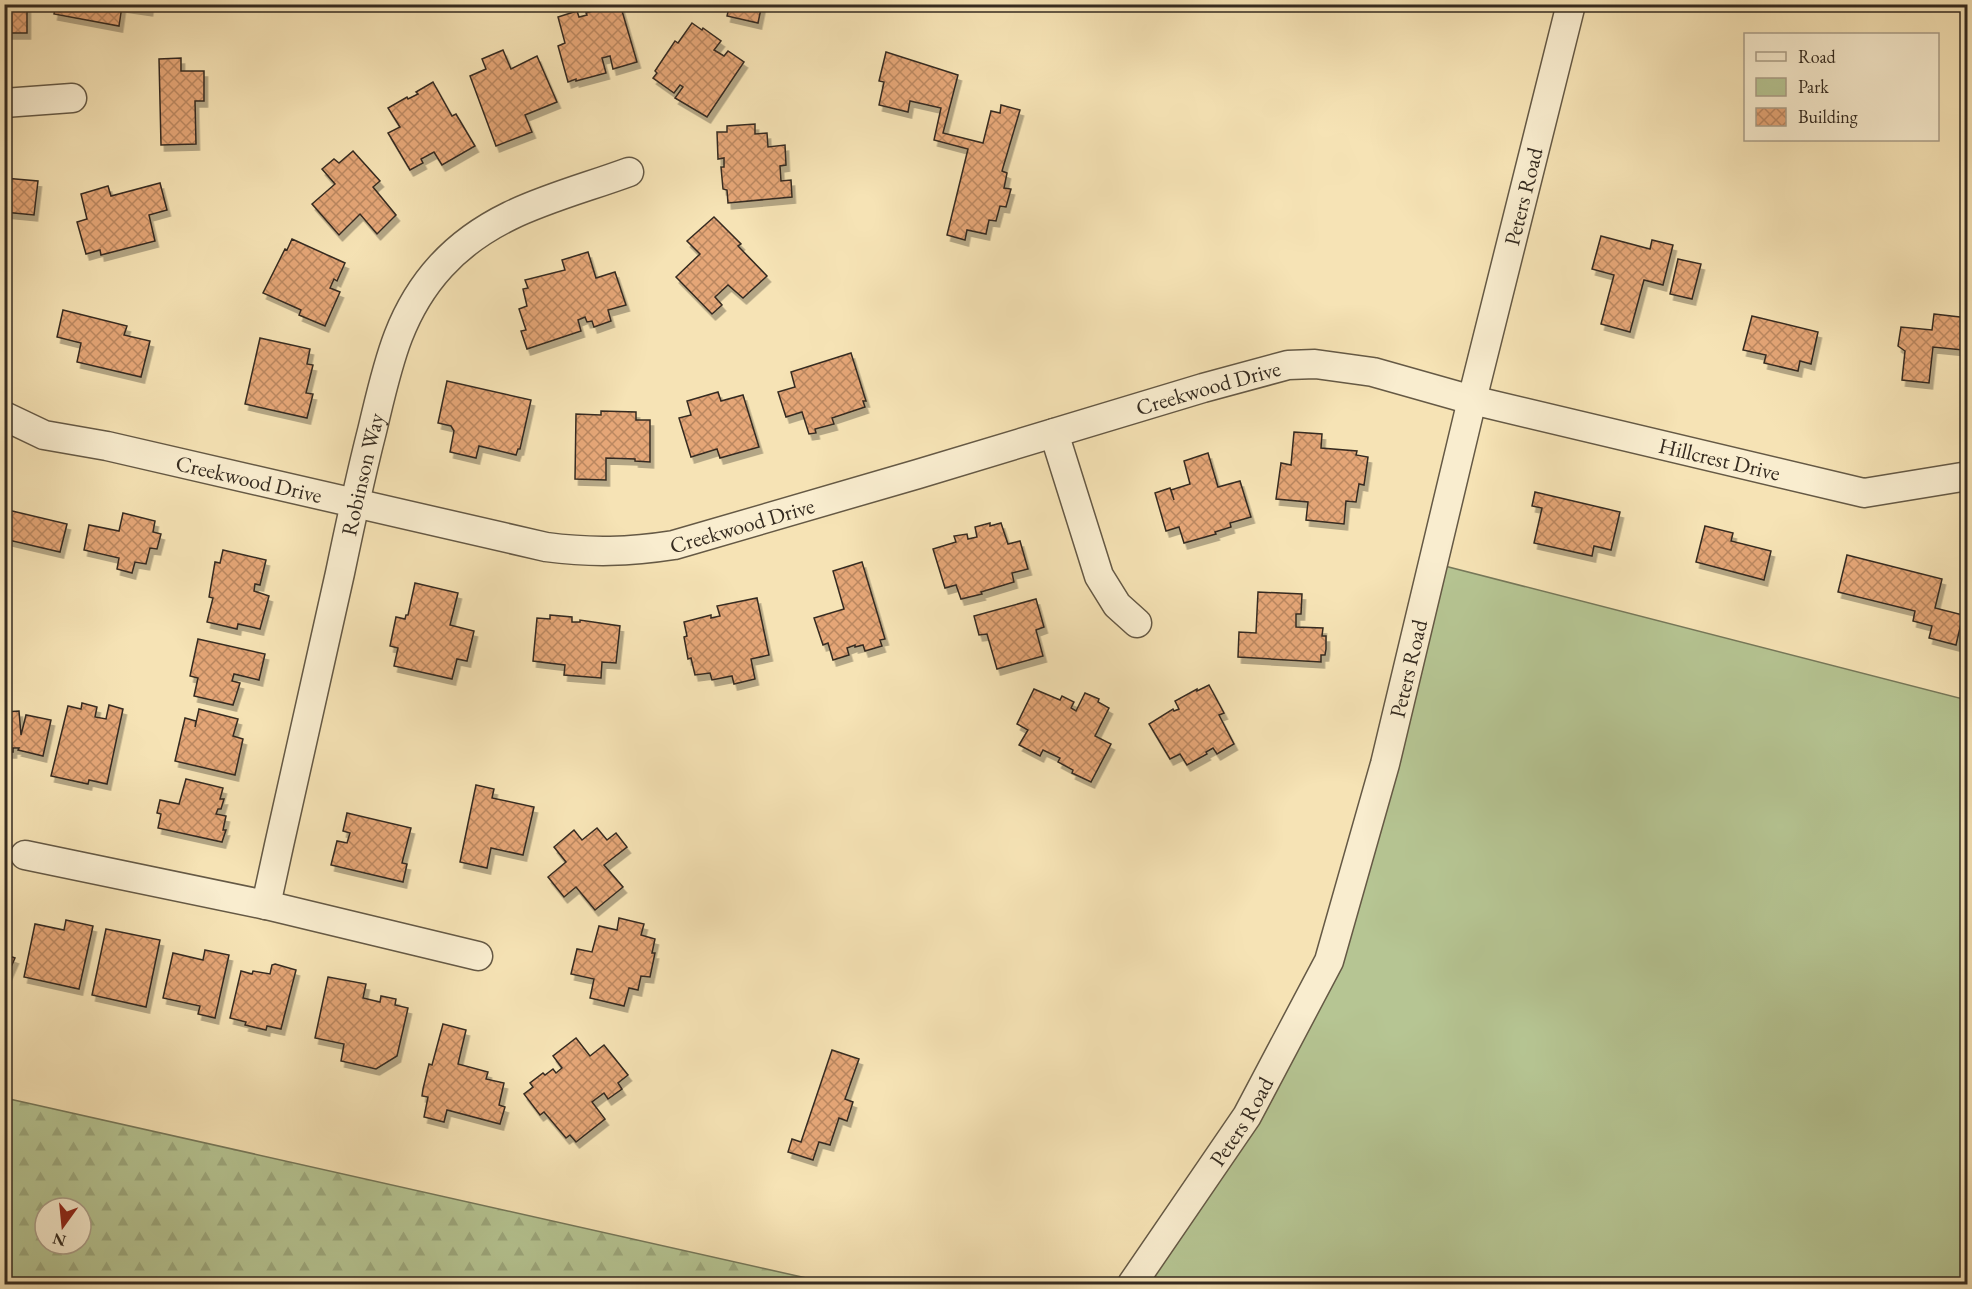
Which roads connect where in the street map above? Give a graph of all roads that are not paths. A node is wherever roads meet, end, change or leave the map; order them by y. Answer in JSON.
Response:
{"nodes":[{"id":1,"x":1571,"y":4,"type":"edge"},
{"id":2,"x":72,"y":98,"type":"dead end"},
{"id":3,"x":4,"y":103,"type":"edge"},
{"id":4,"x":629,"y":171,"type":"dead end"},
{"id":5,"x":1472,"y":400,"type":"junction"},
{"id":6,"x":4,"y":416,"type":"edge"},
{"id":7,"x":1054,"y":433,"type":"junction"},
{"id":8,"x":1968,"y":476,"type":"edge"},
{"id":9,"x":355,"y":502,"type":"junction"},
{"id":10,"x":1137,"y":623,"type":"dead end"},
{"id":11,"x":25,"y":855,"type":"dead end"},
{"id":12,"x":266,"y":905,"type":"junction"},
{"id":13,"x":478,"y":956,"type":"dead end"},
{"id":14,"x":1132,"y":1284,"type":"edge"}],
"edges":[{"from":1,"to":5,"type":"street","name":"Peters Road"},
{"from":2,"to":3,"type":"street"},
{"from":4,"to":9,"type":"street","name":"Robinson Way"},
{"from":5,"to":7,"type":"street","name":"Creekwood Drive"},
{"from":5,"to":8,"type":"street","name":"Hillcrest Drive"},
{"from":5,"to":14,"type":"street","name":"Peters Road"},
{"from":6,"to":9,"type":"street","name":"Creekwood Drive"},
{"from":7,"to":9,"type":"street","name":"Creekwood Drive"},
{"from":7,"to":10,"type":"street"},
{"from":9,"to":12,"type":"street","name":"Robinson Way"},
{"from":11,"to":12,"type":"street"},
{"from":12,"to":13,"type":"street"}]}
